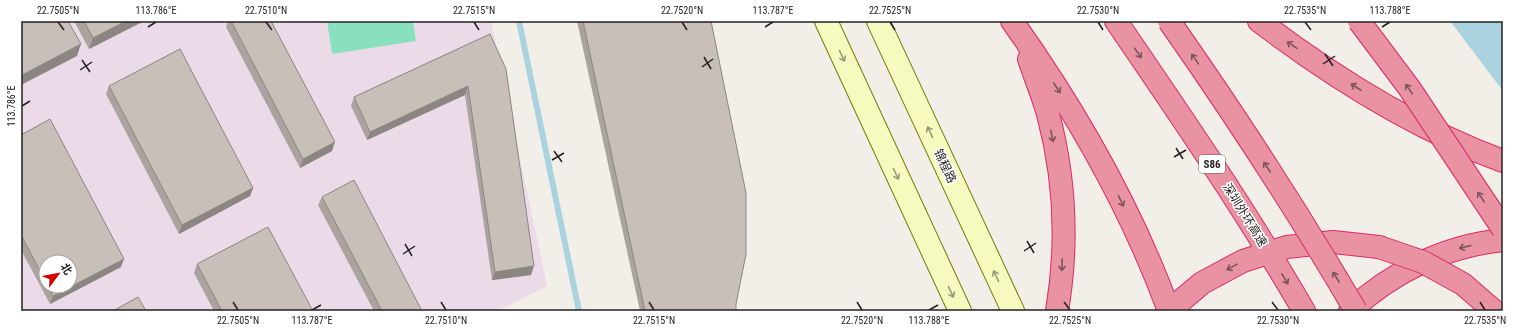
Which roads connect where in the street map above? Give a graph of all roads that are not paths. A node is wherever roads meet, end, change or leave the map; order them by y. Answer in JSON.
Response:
{"nodes":[{"id":1,"x":826,"y":21,"type":"edge"},
{"id":2,"x":878,"y":21,"type":"edge"},
{"id":3,"x":1010,"y":21,"type":"edge"},
{"id":4,"x":1116,"y":21,"type":"edge"},
{"id":5,"x":1169,"y":21,"type":"edge"},
{"id":6,"x":1259,"y":21,"type":"edge"},
{"id":7,"x":1359,"y":21,"type":"edge"},
{"id":8,"x":1503,"y":161,"type":"edge"},
{"id":9,"x":1503,"y":230,"type":"edge"},
{"id":10,"x":1503,"y":240,"type":"edge"},
{"id":11,"x":960,"y":311,"type":"edge"},
{"id":12,"x":1013,"y":311,"type":"edge"},
{"id":13,"x":1057,"y":311,"type":"edge"},
{"id":14,"x":1169,"y":311,"type":"edge"},
{"id":15,"x":1304,"y":311,"type":"edge"},
{"id":16,"x":1350,"y":311,"type":"edge"},
{"id":17,"x":1356,"y":311,"type":"edge"},
{"id":18,"x":1494,"y":311,"type":"edge"}],
"edges":[{"from":1,"to":11,"type":"main road","one_way":true},
{"from":12,"to":2,"type":"main road","name":"锦程路","one_way":true},
{"from":3,"to":13,"type":"highway","one_way":true},
{"from":3,"to":14,"type":"highway","one_way":true},
{"from":4,"to":15,"type":"highway","name":"深圳外环高速","number":"S86","one_way":true},
{"from":17,"to":5,"type":"highway","one_way":true,"bridge":true},
{"from":8,"to":6,"type":"highway","one_way":true,"bridge":true},
{"from":9,"to":7,"type":"highway","one_way":true,"bridge":true},
{"from":10,"to":16,"type":"highway","one_way":true,"bridge":true},
{"from":18,"to":14,"type":"highway","one_way":true,"bridge":true}]}
